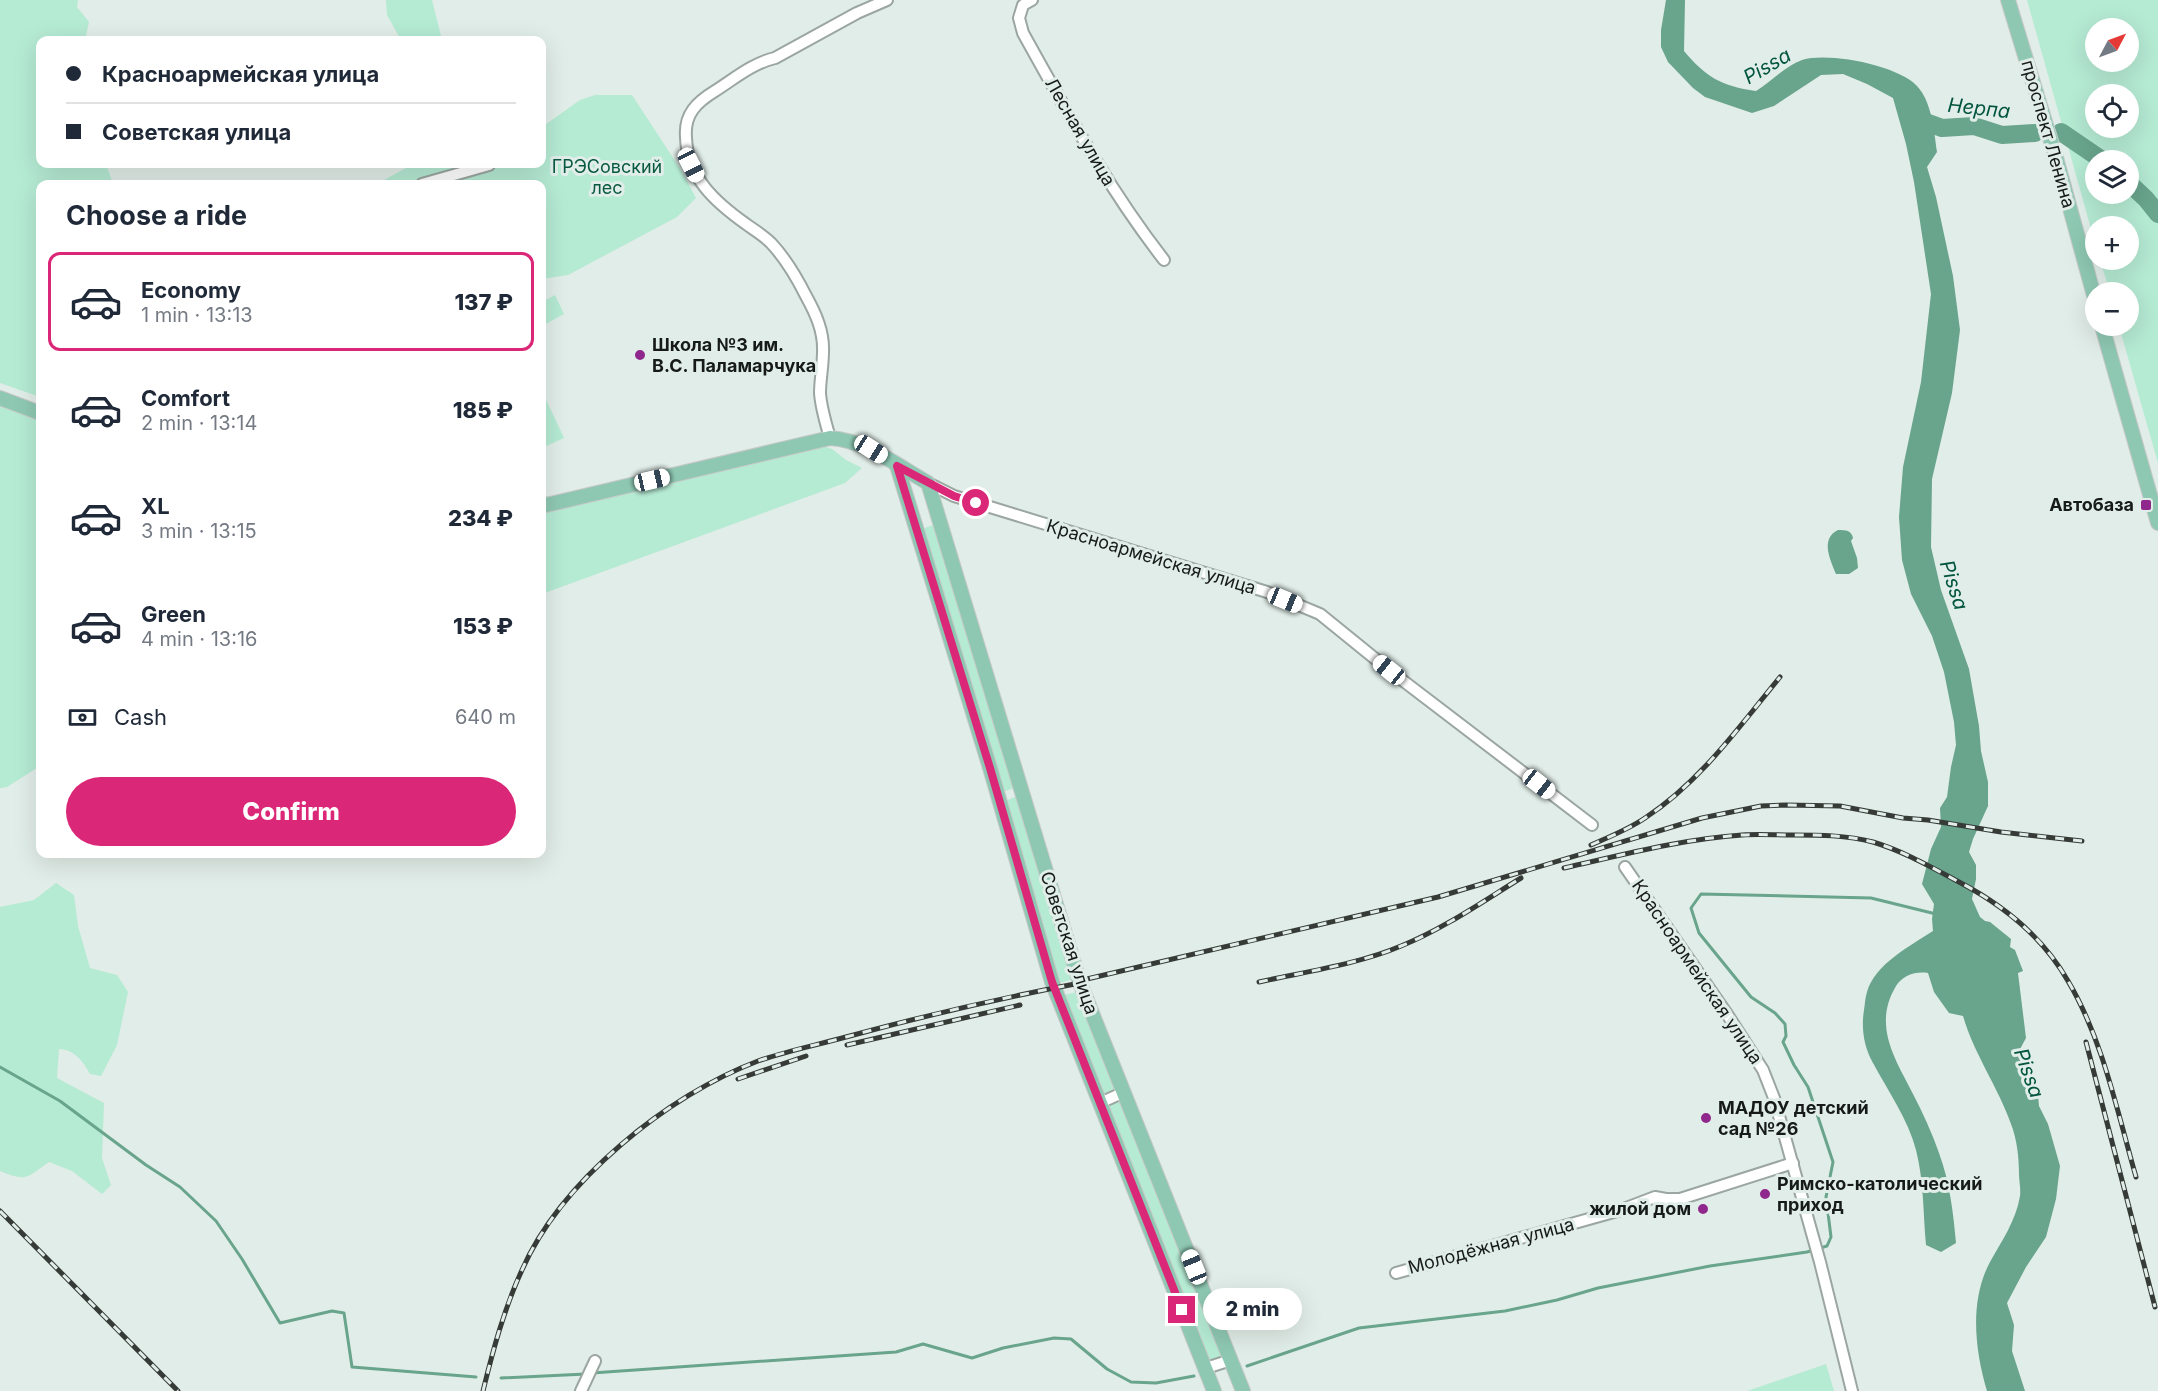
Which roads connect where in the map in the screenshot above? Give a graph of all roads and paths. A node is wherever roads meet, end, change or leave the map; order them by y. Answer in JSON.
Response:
{"nodes":[{"id":1,"x":887,"y":0,"type":"edge"},
{"id":2,"x":2008,"y":0,"type":"edge"},
{"id":3,"x":1025,"y":2,"type":"edge"},
{"id":4,"x":478,"y":168,"type":"edge"},
{"id":5,"x":436,"y":180,"type":"edge"},
{"id":6,"x":1164,"y":260,"type":"dead end"},
{"id":7,"x":2090,"y":282,"type":"edge"},
{"id":8,"x":2105,"y":336,"type":"edge"},
{"id":9,"x":0,"y":398,"type":"edge"},
{"id":10,"x":36,"y":411,"type":"edge"},
{"id":11,"x":830,"y":438,"type":"junction"},
{"id":12,"x":897,"y":466,"type":"junction"},
{"id":13,"x":928,"y":483,"type":"junction"},
{"id":14,"x":546,"y":505,"type":"edge"},
{"id":15,"x":2158,"y":524,"type":"edge"},
{"id":16,"x":1592,"y":825,"type":"dead end"},
{"id":17,"x":1625,"y":867,"type":"dead end"},
{"id":18,"x":1122,"y":1093,"type":"junction"},
{"id":19,"x":1100,"y":1103,"type":"junction"},
{"id":20,"x":1793,"y":1163,"type":"junction"},
{"id":21,"x":1396,"y":1273,"type":"dead end"},
{"id":22,"x":1232,"y":1360,"type":"junction"},
{"id":23,"x":595,"y":1361,"type":"dead end"},
{"id":24,"x":1206,"y":1368,"type":"junction"},
{"id":25,"x":580,"y":1391,"type":"edge"},
{"id":26,"x":1214,"y":1391,"type":"edge"},
{"id":27,"x":1243,"y":1391,"type":"edge"},
{"id":28,"x":1852,"y":1391,"type":"edge"}],
"edges":[{"from":1,"to":11,"type":"street"},
{"from":2,"to":7,"type":"main road","name":"проспект Ленина"},
{"from":3,"to":6,"type":"street","name":"Лесная улица"},
{"from":4,"to":5,"type":"street"},
{"from":8,"to":15,"type":"main road"},
{"from":9,"to":10,"type":"main road"},
{"from":11,"to":12,"type":"main road","name":"Красноармейская улица"},
{"from":11,"to":14,"type":"main road"},
{"from":12,"to":13,"type":"main road","name":"Красноармейская улица"},
{"from":12,"to":19,"type":"main road","name":"Советская улица"},
{"from":13,"to":16,"type":"street","name":"Красноармейская улица"},
{"from":13,"to":18,"type":"main road","name":"Советская улица"},
{"from":17,"to":20,"type":"street","name":"Красноармейская улица"},
{"from":18,"to":19,"type":"street"},
{"from":18,"to":22,"type":"main road","name":"Советская улица"},
{"from":19,"to":24,"type":"main road","name":"Советская улица"},
{"from":20,"to":21,"type":"street","name":"Молодёжная улица"},
{"from":20,"to":28,"type":"street","name":"Красноармейская улица"},
{"from":22,"to":24,"type":"street"},
{"from":22,"to":27,"type":"main road","name":"Советская улица"},
{"from":23,"to":25,"type":"street"},
{"from":24,"to":26,"type":"main road","name":"Советская улица"}]}
